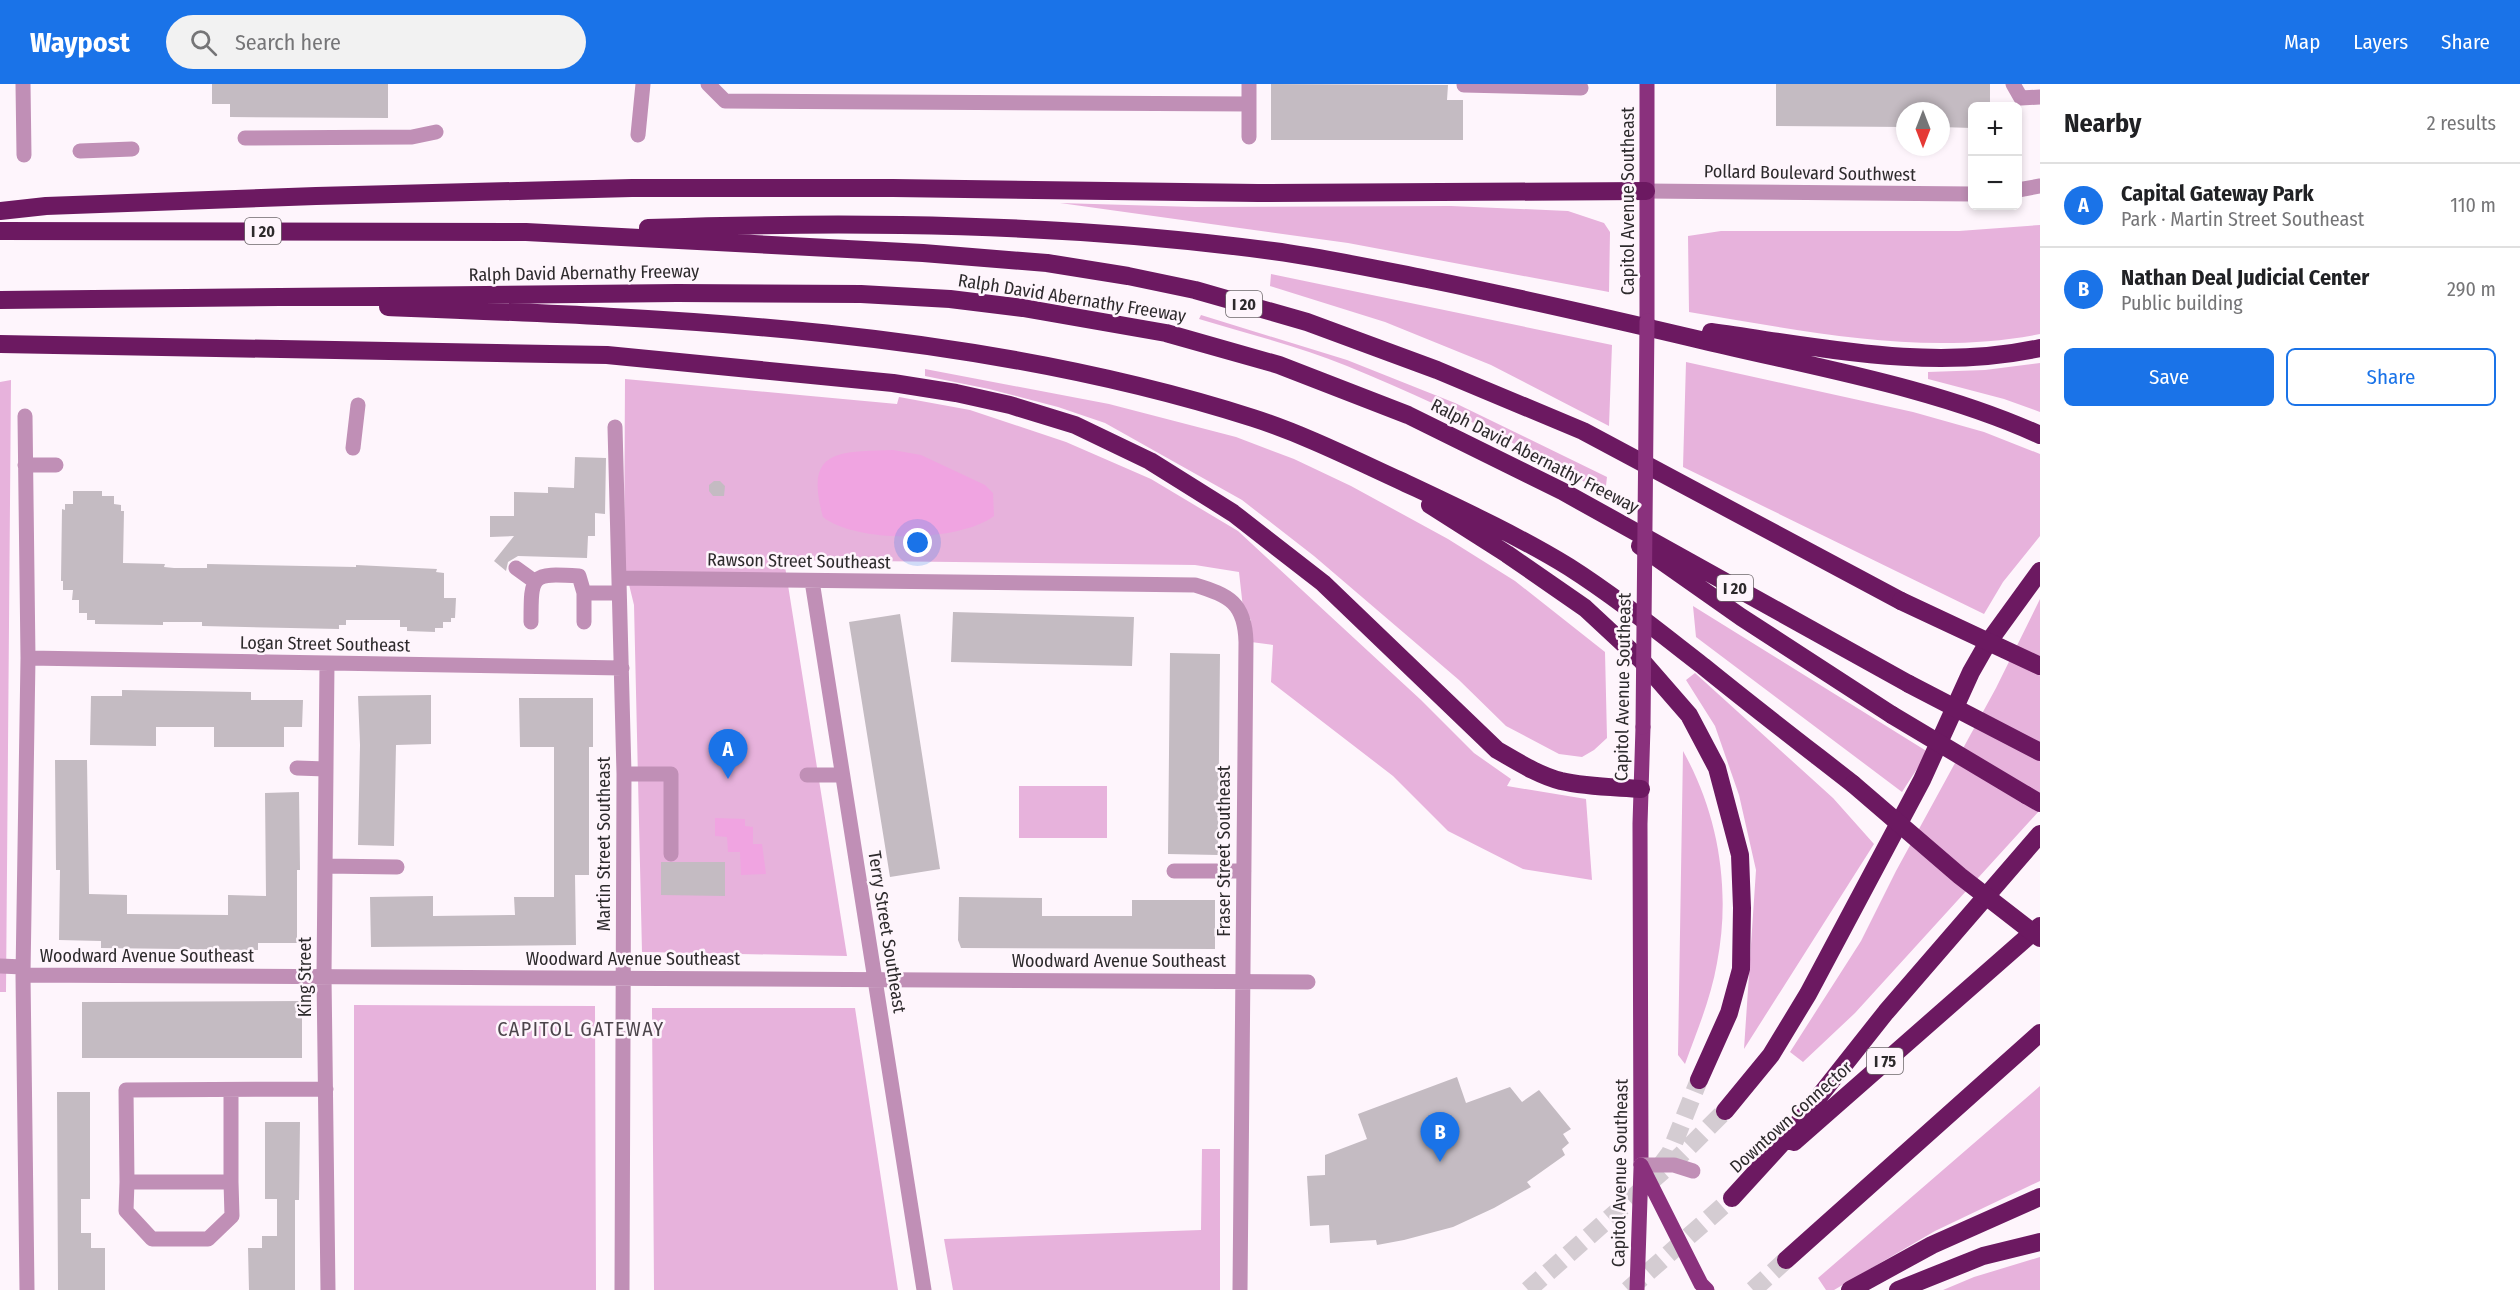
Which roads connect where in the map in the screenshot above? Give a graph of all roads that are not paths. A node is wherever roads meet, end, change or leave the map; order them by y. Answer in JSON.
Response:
{"nodes":[{"id":1,"x":23,"y":84,"type":"edge"},
{"id":2,"x":643,"y":84,"type":"edge"},
{"id":3,"x":708,"y":84,"type":"edge"},
{"id":4,"x":1250,"y":84,"type":"edge"},
{"id":5,"x":1647,"y":84,"type":"edge"},
{"id":6,"x":2013,"y":84,"type":"edge"},
{"id":7,"x":1464,"y":85,"type":"edge"},
{"id":8,"x":1581,"y":88,"type":"dead end"},
{"id":9,"x":2040,"y":97,"type":"edge"},
{"id":10,"x":1249,"y":104,"type":"junction"},
{"id":11,"x":436,"y":132,"type":"dead end"},
{"id":12,"x":638,"y":135,"type":"dead end"},
{"id":13,"x":1249,"y":136,"type":"dead end"},
{"id":14,"x":244,"y":138,"type":"dead end"},
{"id":15,"x":132,"y":149,"type":"dead end"},
{"id":16,"x":80,"y":152,"type":"dead end"},
{"id":17,"x":24,"y":155,"type":"dead end"},
{"id":18,"x":2040,"y":186,"type":"edge"},
{"id":19,"x":2022,"y":189,"type":"edge"},
{"id":20,"x":1646,"y":191,"type":"junction"},
{"id":21,"x":1968,"y":194,"type":"edge"},
{"id":22,"x":0,"y":211,"type":"edge"},
{"id":23,"x":0,"y":231,"type":"edge"},
{"id":24,"x":526,"y":232,"type":"junction"},
{"id":25,"x":155,"y":299,"type":"junction"},
{"id":26,"x":0,"y":300,"type":"edge"},
{"id":27,"x":1606,"y":317,"type":"junction"},
{"id":28,"x":0,"y":344,"type":"edge"},
{"id":29,"x":2040,"y":348,"type":"edge"},
{"id":30,"x":357,"y":405,"type":"dead end"},
{"id":31,"x":25,"y":416,"type":"dead end"},
{"id":32,"x":615,"y":427,"type":"dead end"},
{"id":33,"x":2040,"y":435,"type":"edge"},
{"id":34,"x":353,"y":448,"type":"dead end"},
{"id":35,"x":25,"y":465,"type":"junction"},
{"id":36,"x":56,"y":465,"type":"dead end"},
{"id":37,"x":1365,"y":465,"type":"junction"},
{"id":38,"x":1562,"y":491,"type":"junction"},
{"id":39,"x":516,"y":568,"type":"dead end"},
{"id":40,"x":2040,"y":571,"type":"edge"},
{"id":41,"x":534,"y":581,"type":"junction"},
{"id":42,"x":812,"y":581,"type":"junction"},
{"id":43,"x":1195,"y":585,"type":"joint"},
{"id":44,"x":619,"y":586,"type":"junction"},
{"id":45,"x":584,"y":593,"type":"junction"},
{"id":46,"x":531,"y":622,"type":"dead end"},
{"id":47,"x":584,"y":622,"type":"dead end"},
{"id":48,"x":28,"y":658,"type":"junction"},
{"id":49,"x":327,"y":663,"type":"junction"},
{"id":50,"x":2040,"y":666,"type":"edge"},
{"id":51,"x":622,"y":668,"type":"junction"},
{"id":52,"x":2040,"y":752,"type":"edge"},
{"id":53,"x":297,"y":768,"type":"dead end"},
{"id":54,"x":326,"y":769,"type":"junction"},
{"id":55,"x":624,"y":774,"type":"junction"},
{"id":56,"x":807,"y":775,"type":"dead end"},
{"id":57,"x":842,"y":775,"type":"junction"},
{"id":58,"x":1641,"y":789,"type":"junction"},
{"id":59,"x":2040,"y":803,"type":"edge"},
{"id":60,"x":2040,"y":834,"type":"edge"},
{"id":61,"x":671,"y":854,"type":"dead end"},
{"id":62,"x":325,"y":866,"type":"junction"},
{"id":63,"x":397,"y":867,"type":"dead end"},
{"id":64,"x":1174,"y":871,"type":"dead end"},
{"id":65,"x":1244,"y":871,"type":"junction"},
{"id":66,"x":2040,"y":926,"type":"edge"},
{"id":67,"x":2040,"y":938,"type":"edge"},
{"id":68,"x":0,"y":966,"type":"edge"},
{"id":69,"x":23,"y":971,"type":"junction"},
{"id":70,"x":324,"y":976,"type":"junction"},
{"id":71,"x":624,"y":978,"type":"junction"},
{"id":72,"x":875,"y":979,"type":"junction"},
{"id":73,"x":1243,"y":981,"type":"junction"},
{"id":74,"x":1308,"y":982,"type":"dead end"},
{"id":75,"x":2040,"y":1033,"type":"edge"},
{"id":76,"x":2040,"y":1045,"type":"edge"},
{"id":77,"x":1699,"y":1080,"type":"tunnel mouth"},
{"id":78,"x":326,"y":1089,"type":"junction"},
{"id":79,"x":231,"y":1090,"type":"junction"},
{"id":80,"x":1962,"y":1104,"type":"junction"},
{"id":81,"x":1725,"y":1111,"type":"tunnel mouth"},
{"id":82,"x":1641,"y":1165,"type":"junction"},
{"id":83,"x":1692,"y":1171,"type":"dead end"},
{"id":84,"x":127,"y":1182,"type":"junction"},
{"id":85,"x":231,"y":1182,"type":"junction"},
{"id":86,"x":2040,"y":1197,"type":"edge"},
{"id":87,"x":2040,"y":1242,"type":"edge"},
{"id":88,"x":1786,"y":1260,"type":"tunnel mouth"},
{"id":89,"x":27,"y":1290,"type":"edge"},
{"id":90,"x":328,"y":1290,"type":"edge"},
{"id":91,"x":622,"y":1290,"type":"edge"},
{"id":92,"x":924,"y":1290,"type":"edge"},
{"id":93,"x":1240,"y":1290,"type":"edge"},
{"id":94,"x":1637,"y":1290,"type":"edge"},
{"id":95,"x":1707,"y":1290,"type":"edge"},
{"id":96,"x":1850,"y":1290,"type":"edge"},
{"id":97,"x":1898,"y":1290,"type":"edge"}],
"edges":[{"from":1,"to":17,"type":"street"},
{"from":2,"to":12,"type":"street"},
{"from":3,"to":10,"type":"street"},
{"from":4,"to":10,"type":"street"},
{"from":5,"to":20,"type":"main road","name":"Capitol Avenue Southeast"},
{"from":6,"to":9,"type":"street"},
{"from":7,"to":8,"type":"street"},
{"from":10,"to":13,"type":"street"},
{"from":11,"to":14,"type":"street"},
{"from":15,"to":16,"type":"street"},
{"from":18,"to":19,"type":"street"},
{"from":20,"to":21,"type":"street","name":"Pollard Boulevard Southwest"},
{"from":20,"to":22,"type":"highway"},
{"from":20,"to":58,"type":"main road","name":"Capitol Avenue Southeast","bridge":true},
{"from":23,"to":24,"type":"highway","name":"Ralph David Abernathy Freeway","number":"I 20"},
{"from":24,"to":27,"type":"highway"},
{"from":24,"to":50,"type":"highway","name":"Ralph David Abernathy Freeway","number":"I 20","bridge":true},
{"from":25,"to":26,"type":"highway","name":"Ralph David Abernathy Freeway","number":"I 20"},
{"from":25,"to":37,"type":"highway"},
{"from":25,"to":38,"type":"highway","name":"Ralph David Abernathy Freeway","number":"I 20"},
{"from":27,"to":29,"type":"highway"},
{"from":27,"to":33,"type":"highway"},
{"from":28,"to":58,"type":"highway"},
{"from":30,"to":34,"type":"street"},
{"from":31,"to":35,"type":"street"},
{"from":32,"to":44,"type":"street","name":"Martin Street Southeast"},
{"from":35,"to":36,"type":"street"},
{"from":35,"to":48,"type":"street"},
{"from":37,"to":67,"type":"highway","bridge":true},
{"from":37,"to":77,"type":"highway"},
{"from":38,"to":52,"type":"highway","name":"Ralph David Abernathy Freeway","number":"I 20","bridge":true},
{"from":38,"to":59,"type":"highway","bridge":true},
{"from":39,"to":41,"type":"street"},
{"from":40,"to":81,"type":"highway"},
{"from":41,"to":45,"type":"street"},
{"from":41,"to":46,"type":"street"},
{"from":42,"to":43,"type":"street","name":"Rawson Street Southeast"},
{"from":42,"to":44,"type":"street","name":"Rawson Street Southeast"},
{"from":42,"to":57,"type":"street","name":"Terry Street Southeast"},
{"from":43,"to":65,"type":"street","name":"Fraser Street Southeast"},
{"from":44,"to":45,"type":"street","name":"Rawson Street Southeast"},
{"from":44,"to":51,"type":"street","name":"Martin Street Southeast"},
{"from":45,"to":47,"type":"street"},
{"from":48,"to":49,"type":"street","name":"Logan Street Southeast"},
{"from":48,"to":69,"type":"street"},
{"from":49,"to":51,"type":"street","name":"Logan Street Southeast"},
{"from":49,"to":54,"type":"street","name":"King Street"},
{"from":51,"to":55,"type":"street","name":"Martin Street Southeast"},
{"from":53,"to":54,"type":"street"},
{"from":54,"to":62,"type":"street","name":"King Street"},
{"from":55,"to":61,"type":"street"},
{"from":55,"to":71,"type":"street","name":"Martin Street Southeast"},
{"from":56,"to":57,"type":"street"},
{"from":57,"to":72,"type":"street","name":"Terry Street Southeast"},
{"from":58,"to":82,"type":"main road","name":"Capitol Avenue Southeast"},
{"from":60,"to":66,"type":"highway","name":"Downtown Connector","number":"I 75"},
{"from":62,"to":63,"type":"street"},
{"from":62,"to":70,"type":"street","name":"King Street"},
{"from":64,"to":65,"type":"street"},
{"from":65,"to":73,"type":"street","name":"Fraser Street Southeast"},
{"from":68,"to":69,"type":"street","name":"Woodward Avenue Southeast"},
{"from":69,"to":70,"type":"street","name":"Woodward Avenue Southeast"},
{"from":69,"to":89,"type":"street"},
{"from":70,"to":71,"type":"street","name":"Woodward Avenue Southeast"},
{"from":70,"to":78,"type":"street","name":"King Street"},
{"from":71,"to":72,"type":"street","name":"Woodward Avenue Southeast"},
{"from":71,"to":91,"type":"street","name":"Martin Street Southeast"},
{"from":72,"to":73,"type":"street","name":"Woodward Avenue Southeast"},
{"from":72,"to":92,"type":"street","name":"Terry Street Southeast"},
{"from":73,"to":74,"type":"street","name":"Woodward Avenue Southeast"},
{"from":73,"to":93,"type":"street","name":"Fraser Street Southeast"},
{"from":75,"to":80,"type":"highway"},
{"from":76,"to":80,"type":"highway"},
{"from":78,"to":79,"type":"street"},
{"from":78,"to":90,"type":"street","name":"King Street"},
{"from":79,"to":84,"type":"street"},
{"from":79,"to":85,"type":"street"},
{"from":80,"to":88,"type":"highway"},
{"from":82,"to":83,"type":"street","bridge":true},
{"from":82,"to":94,"type":"main road","name":"Capitol Avenue Southeast","bridge":true},
{"from":82,"to":95,"type":"main road","bridge":true},
{"from":84,"to":85,"type":"street"},
{"from":84,"to":85,"type":"street"},
{"from":86,"to":96,"type":"highway"},
{"from":87,"to":97,"type":"highway"}]}
